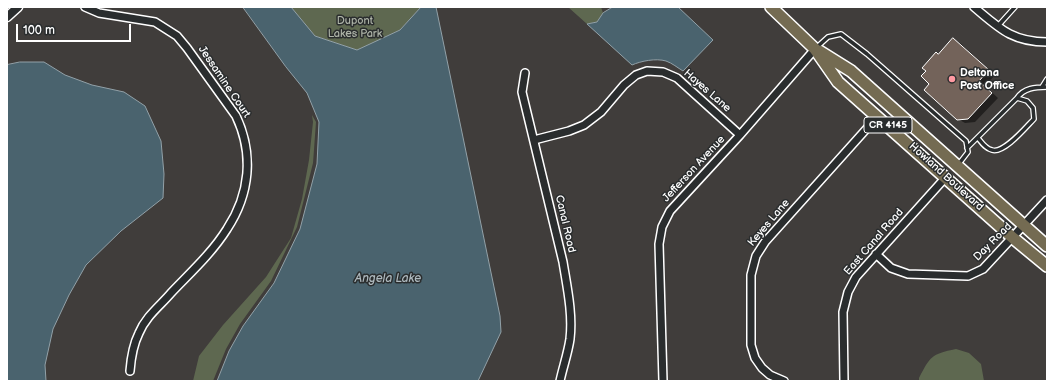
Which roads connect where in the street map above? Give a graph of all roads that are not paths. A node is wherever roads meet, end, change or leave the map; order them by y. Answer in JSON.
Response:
{"nodes":[{"id":1,"x":18,"y":7,"type":"edge"},
{"id":2,"x":85,"y":7,"type":"edge"},
{"id":3,"x":771,"y":7,"type":"edge"},
{"id":4,"x":974,"y":7,"type":"edge"},
{"id":5,"x":1016,"y":7,"type":"edge"},
{"id":6,"x":7,"y":17,"type":"edge"},
{"id":7,"x":997,"y":27,"type":"junction"},
{"id":8,"x":1047,"y":42,"type":"edge"},
{"id":9,"x":815,"y":49,"type":"junction"},
{"id":10,"x":525,"y":73,"type":"dead end"},
{"id":11,"x":1047,"y":79,"type":"edge"},
{"id":12,"x":1045,"y":87,"type":"edge"},
{"id":13,"x":1017,"y":98,"type":"junction"},
{"id":14,"x":878,"y":116,"type":"junction"},
{"id":15,"x":890,"y":127,"type":"junction"},
{"id":16,"x":740,"y":135,"type":"junction"},
{"id":17,"x":978,"y":138,"type":"junction"},
{"id":18,"x":534,"y":140,"type":"junction"},
{"id":19,"x":967,"y":148,"type":"junction"},
{"id":20,"x":958,"y":166,"type":"junction"},
{"id":21,"x":946,"y":177,"type":"junction"},
{"id":22,"x":1047,"y":200,"type":"edge"},
{"id":23,"x":1025,"y":226,"type":"junction"},
{"id":24,"x":1013,"y":238,"type":"junction"},
{"id":25,"x":1047,"y":246,"type":"edge"},
{"id":26,"x":876,"y":254,"type":"junction"},
{"id":27,"x":1047,"y":266,"type":"edge"},
{"id":28,"x":130,"y":371,"type":"dead end"},
{"id":29,"x":560,"y":381,"type":"edge"},
{"id":30,"x":662,"y":381,"type":"edge"},
{"id":31,"x":784,"y":381,"type":"edge"},
{"id":32,"x":844,"y":381,"type":"edge"}],
"edges":[{"from":1,"to":6,"type":"street"},
{"from":2,"to":28,"type":"street","name":"Jessamine Court"},
{"from":3,"to":9,"type":"main road","name":"Howland Boulevard","number":"CR 4145"},
{"from":4,"to":7,"type":"street"},
{"from":5,"to":7,"type":"lane"},
{"from":7,"to":8,"type":"street"},
{"from":9,"to":14,"type":"main road","name":"Howland Boulevard","number":"CR 4145"},
{"from":9,"to":16,"type":"street","name":"Jefferson Avenue"},
{"from":9,"to":19,"type":"lane"},
{"from":9,"to":20,"type":"main road","name":"Howland Boulevard","number":"CR 4145"},
{"from":10,"to":18,"type":"street","name":"Canal Road"},
{"from":11,"to":12,"type":"lane"},
{"from":12,"to":13,"type":"lane"},
{"from":13,"to":17,"type":"lane"},
{"from":13,"to":17,"type":"lane"},
{"from":14,"to":15,"type":"main road","name":"Howland Boulevard","number":"CR 4145"},
{"from":14,"to":31,"type":"street","name":"Keyes Lane"},
{"from":15,"to":20,"type":"main road"},
{"from":15,"to":21,"type":"main road","name":"Howland Boulevard","number":"CR 4145"},
{"from":16,"to":18,"type":"street","name":"Hayes Lane"},
{"from":16,"to":30,"type":"street","name":"Jefferson Avenue"},
{"from":17,"to":19,"type":"lane"},
{"from":18,"to":29,"type":"street","name":"Canal Road"},
{"from":19,"to":20,"type":"lane"},
{"from":20,"to":23,"type":"main road","name":"Howland Boulevard","number":"CR 4145"},
{"from":21,"to":24,"type":"main road","name":"Howland Boulevard","number":"CR 4145"},
{"from":21,"to":26,"type":"street","name":"East Canal Road"},
{"from":22,"to":23,"type":"street","name":"Day Road"},
{"from":23,"to":24,"type":"street","name":"Day Road"},
{"from":23,"to":25,"type":"main road","name":"Howland Boulevard","number":"CR 4145"},
{"from":24,"to":26,"type":"street","name":"Day Road"},
{"from":24,"to":27,"type":"main road","name":"Howland Boulevard","number":"CR 4145"},
{"from":26,"to":32,"type":"street","name":"East Canal Road"}]}
